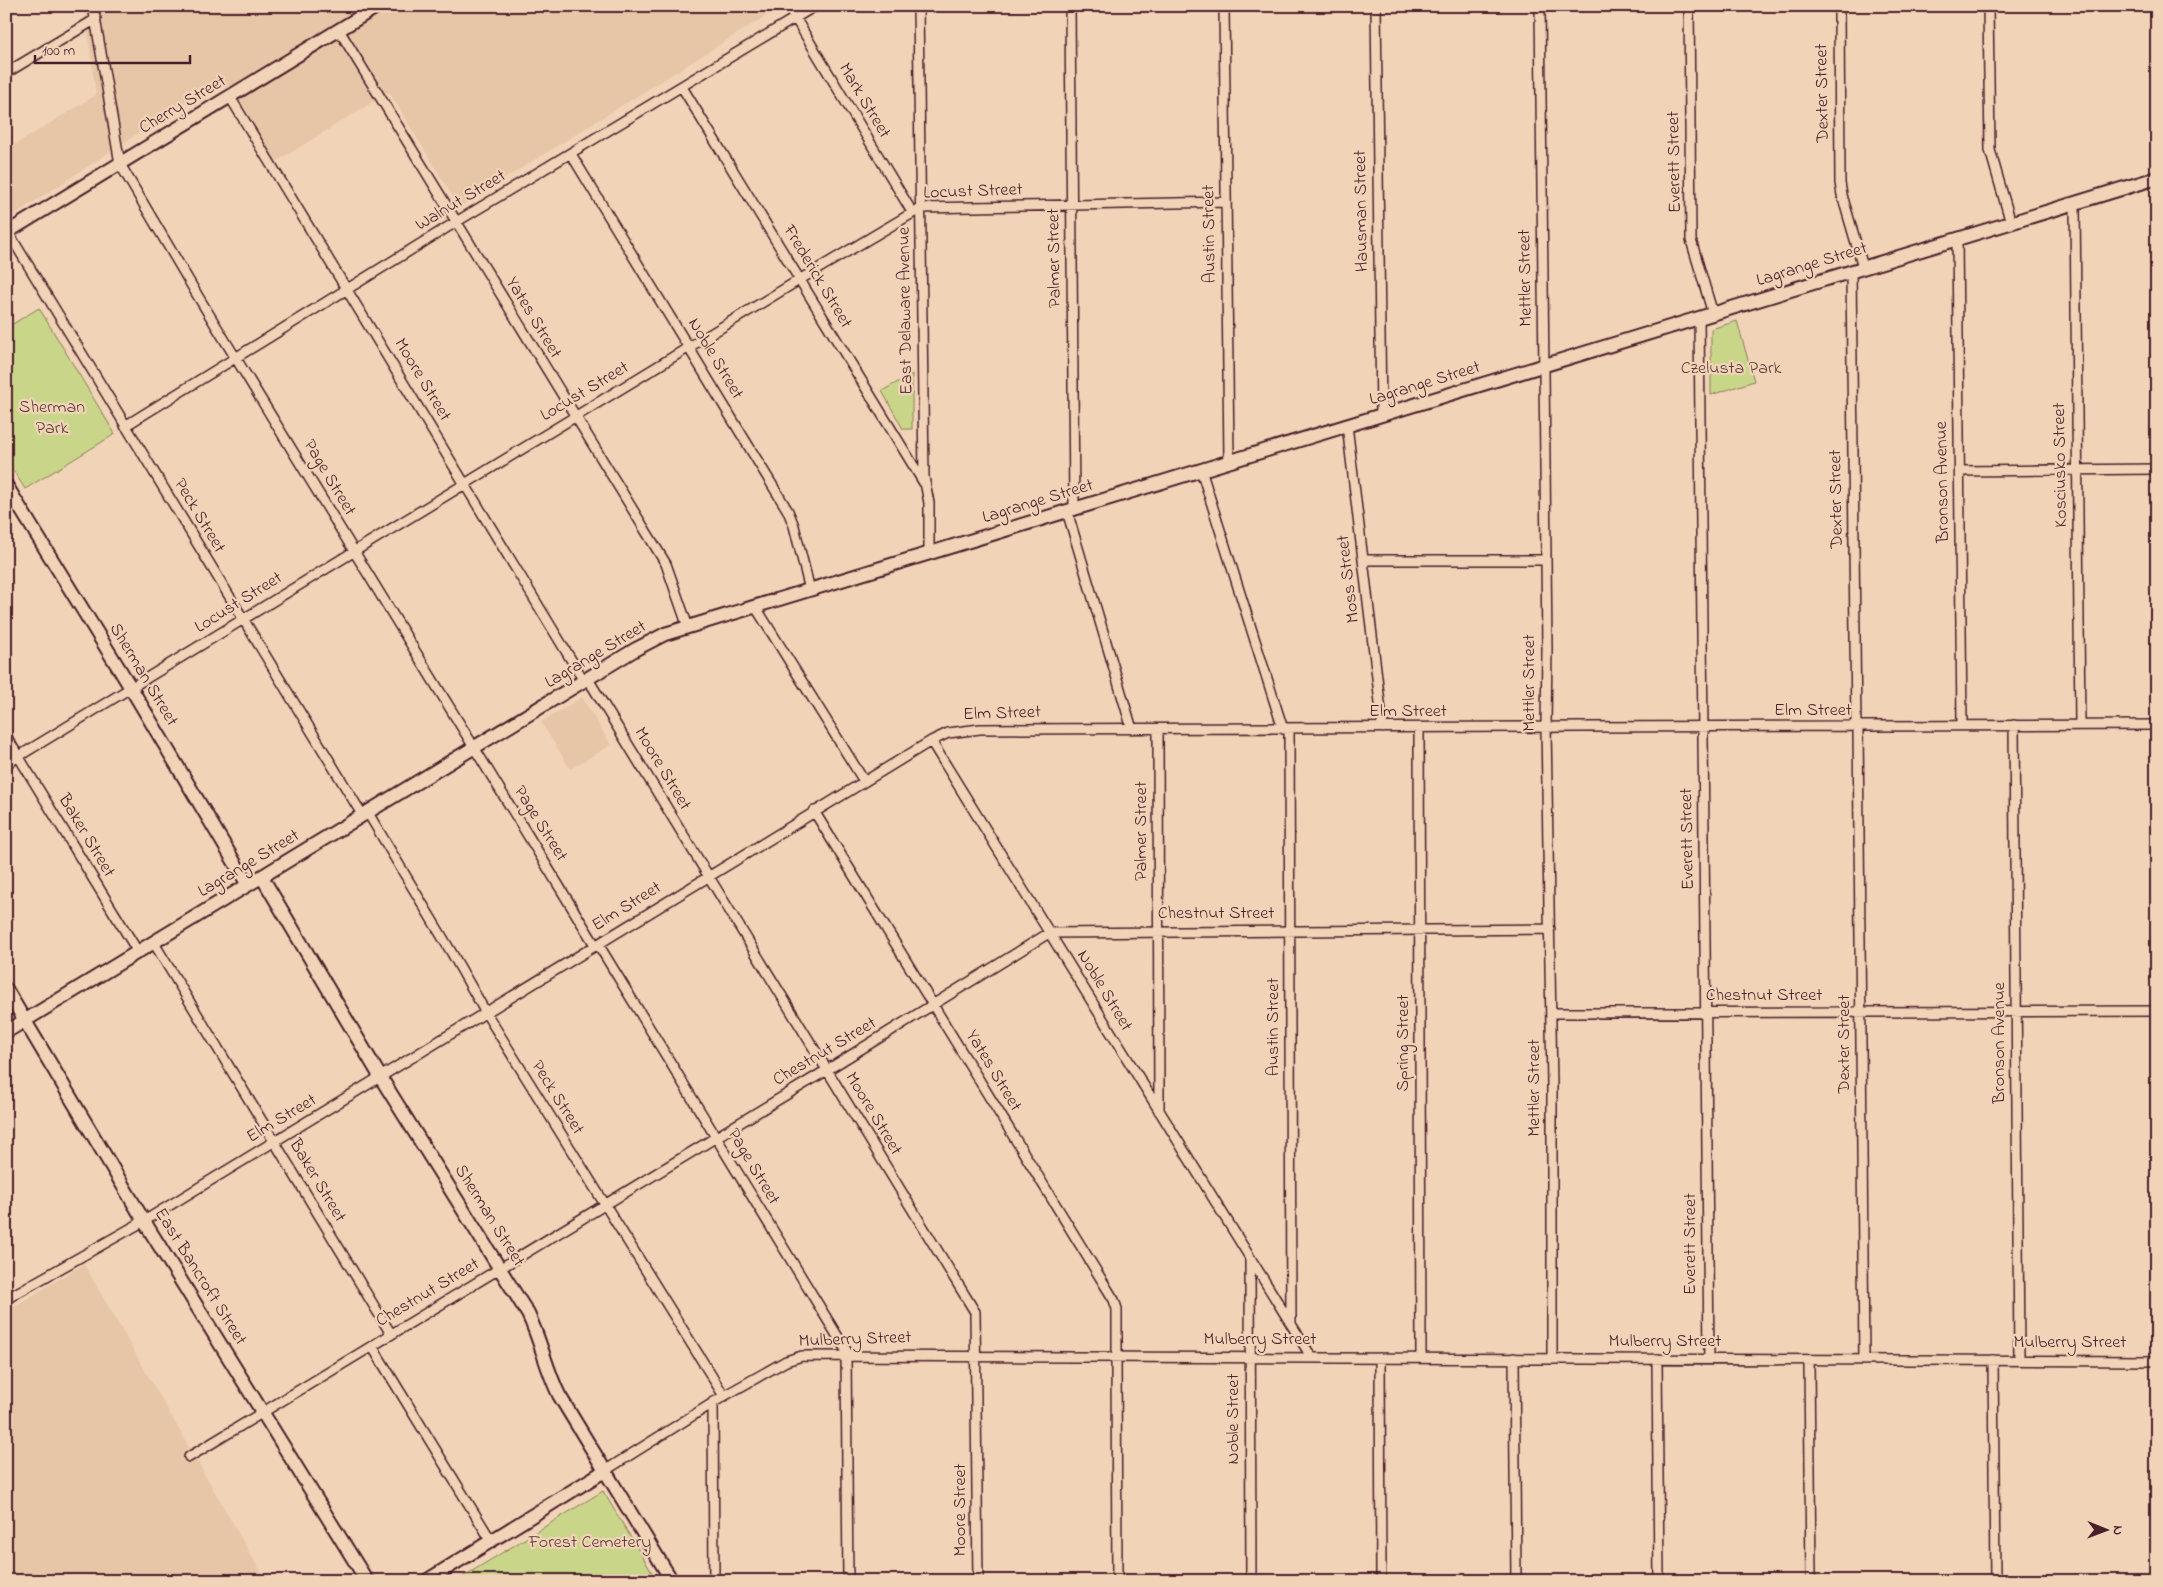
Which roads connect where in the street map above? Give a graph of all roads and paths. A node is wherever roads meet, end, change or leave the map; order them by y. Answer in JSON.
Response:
{"nodes":[{"id":1,"x":94,"y":6,"type":"edge"},
{"id":2,"x":378,"y":6,"type":"edge"},
{"id":3,"x":788,"y":6,"type":"edge"},
{"id":4,"x":815,"y":6,"type":"edge"},
{"id":5,"x":918,"y":6,"type":"edge"},
{"id":6,"x":1070,"y":6,"type":"edge"},
{"id":7,"x":1224,"y":6,"type":"edge"},
{"id":8,"x":1376,"y":6,"type":"edge"},
{"id":9,"x":1540,"y":6,"type":"edge"},
{"id":10,"x":1689,"y":6,"type":"edge"},
{"id":11,"x":1839,"y":6,"type":"edge"},
{"id":12,"x":1988,"y":6,"type":"edge"},
{"id":13,"x":796,"y":18,"type":"junction"},
{"id":14,"x":96,"y":19,"type":"junction"},
{"id":15,"x":339,"y":30,"type":"junction"},
{"id":16,"x":6,"y":73,"type":"edge"},
{"id":17,"x":682,"y":86,"type":"junction"},
{"id":18,"x":230,"y":97,"type":"junction"},
{"id":19,"x":571,"y":154,"type":"junction"},
{"id":20,"x":120,"y":164,"type":"junction"},
{"id":21,"x":2157,"y":178,"type":"edge"},
{"id":22,"x":1226,"y":202,"type":"junction"},
{"id":23,"x":2075,"y":204,"type":"junction"},
{"id":24,"x":1071,"y":205,"type":"junction"},
{"id":25,"x":917,"y":210,"type":"junction"},
{"id":26,"x":456,"y":222,"type":"junction"},
{"id":27,"x":2011,"y":224,"type":"junction"},
{"id":28,"x":7,"y":233,"type":"edge"},
{"id":29,"x":1957,"y":239,"type":"junction"},
{"id":30,"x":1857,"y":269,"type":"junction"},
{"id":31,"x":800,"y":280,"type":"junction"},
{"id":32,"x":348,"y":290,"type":"junction"},
{"id":33,"x":1713,"y":314,"type":"junction"},
{"id":34,"x":1699,"y":318,"type":"junction"},
{"id":35,"x":689,"y":348,"type":"junction"},
{"id":36,"x":236,"y":358,"type":"junction"},
{"id":37,"x":1544,"y":365,"type":"junction"},
{"id":38,"x":1381,"y":416,"type":"junction"},
{"id":39,"x":575,"y":417,"type":"junction"},
{"id":40,"x":125,"y":426,"type":"junction"},
{"id":41,"x":1347,"y":426,"type":"junction"},
{"id":42,"x":1229,"y":462,"type":"junction"},
{"id":43,"x":1201,"y":470,"type":"junction"},
{"id":44,"x":2077,"y":470,"type":"junction"},
{"id":45,"x":2157,"y":470,"type":"edge"},
{"id":46,"x":1960,"y":471,"type":"junction"},
{"id":47,"x":466,"y":483,"type":"junction"},
{"id":48,"x":925,"y":484,"type":"junction"},
{"id":49,"x":9,"y":493,"type":"edge"},
{"id":50,"x":1071,"y":510,"type":"junction"},
{"id":51,"x":354,"y":551,"type":"junction"},
{"id":52,"x":929,"y":554,"type":"junction"},
{"id":53,"x":1363,"y":560,"type":"junction"},
{"id":54,"x":1546,"y":560,"type":"junction"},
{"id":55,"x":810,"y":590,"type":"junction"},
{"id":56,"x":755,"y":606,"type":"junction"},
{"id":57,"x":243,"y":619,"type":"junction"},
{"id":58,"x":688,"y":627,"type":"junction"},
{"id":59,"x":586,"y":680,"type":"junction"},
{"id":60,"x":132,"y":688,"type":"junction"},
{"id":61,"x":1962,"y":725,"type":"junction"},
{"id":62,"x":2014,"y":725,"type":"junction"},
{"id":63,"x":2080,"y":725,"type":"junction"},
{"id":64,"x":2157,"y":725,"type":"edge"},
{"id":65,"x":1546,"y":727,"type":"junction"},
{"id":66,"x":1702,"y":727,"type":"junction"},
{"id":67,"x":1857,"y":727,"type":"junction"},
{"id":68,"x":1383,"y":728,"type":"junction"},
{"id":69,"x":1419,"y":728,"type":"junction"},
{"id":70,"x":1132,"y":729,"type":"junction"},
{"id":71,"x":1158,"y":729,"type":"junction"},
{"id":72,"x":1286,"y":729,"type":"junction"},
{"id":73,"x":6,"y":736,"type":"edge"},
{"id":74,"x":931,"y":740,"type":"junction"},
{"id":75,"x":474,"y":748,"type":"junction"},
{"id":76,"x":18,"y":756,"type":"junction"},
{"id":77,"x":6,"y":764,"type":"edge"},
{"id":78,"x":864,"y":781,"type":"junction"},
{"id":79,"x":814,"y":811,"type":"junction"},
{"id":80,"x":365,"y":814,"type":"junction"},
{"id":81,"x":708,"y":876,"type":"junction"},
{"id":82,"x":262,"y":877,"type":"junction"},
{"id":83,"x":248,"y":885,"type":"junction"},
{"id":84,"x":1550,"y":929,"type":"junction"},
{"id":85,"x":1290,"y":930,"type":"junction"},
{"id":86,"x":1419,"y":930,"type":"junction"},
{"id":87,"x":1159,"y":931,"type":"junction"},
{"id":88,"x":1049,"y":933,"type":"junction"},
{"id":89,"x":154,"y":943,"type":"junction"},
{"id":90,"x":597,"y":945,"type":"junction"},
{"id":91,"x":138,"y":952,"type":"junction"},
{"id":92,"x":6,"y":990,"type":"edge"},
{"id":93,"x":933,"y":1004,"type":"junction"},
{"id":94,"x":2016,"y":1011,"type":"junction"},
{"id":95,"x":2157,"y":1011,"type":"edge"},
{"id":96,"x":1706,"y":1012,"type":"junction"},
{"id":97,"x":1861,"y":1012,"type":"junction"},
{"id":98,"x":486,"y":1013,"type":"junction"},
{"id":99,"x":1551,"y":1013,"type":"junction"},
{"id":100,"x":25,"y":1021,"type":"junction"},
{"id":101,"x":6,"y":1032,"type":"edge"},
{"id":102,"x":827,"y":1070,"type":"junction"},
{"id":103,"x":382,"y":1078,"type":"junction"},
{"id":104,"x":1159,"y":1112,"type":"junction"},
{"id":105,"x":716,"y":1138,"type":"junction"},
{"id":106,"x":274,"y":1142,"type":"junction"},
{"id":107,"x":604,"y":1204,"type":"junction"},
{"id":108,"x":144,"y":1221,"type":"junction"},
{"id":109,"x":1250,"y":1257,"type":"junction"},
{"id":110,"x":501,"y":1268,"type":"junction"},
{"id":111,"x":7,"y":1296,"type":"edge"},
{"id":112,"x":1291,"y":1325,"type":"junction"},
{"id":113,"x":391,"y":1334,"type":"junction"},
{"id":114,"x":372,"y":1346,"type":"junction"},
{"id":115,"x":848,"y":1355,"type":"junction"},
{"id":116,"x":976,"y":1356,"type":"junction"},
{"id":117,"x":1117,"y":1356,"type":"junction"},
{"id":118,"x":1250,"y":1357,"type":"junction"},
{"id":119,"x":1312,"y":1358,"type":"junction"},
{"id":120,"x":1380,"y":1358,"type":"junction"},
{"id":121,"x":1421,"y":1358,"type":"junction"},
{"id":122,"x":1514,"y":1358,"type":"junction"},
{"id":123,"x":1552,"y":1359,"type":"junction"},
{"id":124,"x":1658,"y":1359,"type":"junction"},
{"id":125,"x":1709,"y":1359,"type":"junction"},
{"id":126,"x":1809,"y":1360,"type":"junction"},
{"id":127,"x":1864,"y":1360,"type":"junction"},
{"id":128,"x":1993,"y":1360,"type":"junction"},
{"id":129,"x":2019,"y":1360,"type":"junction"},
{"id":130,"x":2157,"y":1361,"type":"edge"},
{"id":131,"x":724,"y":1396,"type":"junction"},
{"id":132,"x":713,"y":1402,"type":"junction"},
{"id":133,"x":264,"y":1412,"type":"junction"},
{"id":134,"x":189,"y":1457,"type":"dead end"},
{"id":135,"x":606,"y":1470,"type":"junction"},
{"id":136,"x":492,"y":1542,"type":"junction"},
{"id":137,"x":367,"y":1581,"type":"edge"},
{"id":138,"x":426,"y":1581,"type":"edge"},
{"id":139,"x":672,"y":1581,"type":"edge"},
{"id":140,"x":714,"y":1581,"type":"edge"},
{"id":141,"x":848,"y":1581,"type":"edge"},
{"id":142,"x":978,"y":1581,"type":"edge"},
{"id":143,"x":1117,"y":1581,"type":"edge"},
{"id":144,"x":1252,"y":1581,"type":"edge"},
{"id":145,"x":1381,"y":1581,"type":"edge"},
{"id":146,"x":1516,"y":1581,"type":"edge"},
{"id":147,"x":1659,"y":1581,"type":"edge"},
{"id":148,"x":1811,"y":1581,"type":"edge"},
{"id":149,"x":1995,"y":1581,"type":"edge"}],
"edges":[{"from":1,"to":14,"type":"street","name":"Page Street"},
{"from":2,"to":15,"type":"main road","name":"Cherry Street"},
{"from":3,"to":13,"type":"street","name":"Mark Street"},
{"from":4,"to":13,"type":"street","name":"Walnut Street"},
{"from":5,"to":25,"type":"street","name":"East Delaware Avenue"},
{"from":6,"to":24,"type":"street","name":"Palmer Street"},
{"from":7,"to":22,"type":"street","name":"Austin Street"},
{"from":8,"to":38,"type":"street","name":"Hausman Street"},
{"from":9,"to":37,"type":"street","name":"Mettler Street"},
{"from":10,"to":33,"type":"street","name":"Everett Street"},
{"from":11,"to":30,"type":"street","name":"Dexter Street"},
{"from":12,"to":27,"type":"street"},
{"from":13,"to":17,"type":"street","name":"Walnut Street"},
{"from":13,"to":25,"type":"street","name":"Mark Street"},
{"from":14,"to":16,"type":"street"},
{"from":14,"to":20,"type":"street","name":"Page Street"},
{"from":15,"to":18,"type":"main road","name":"Cherry Street"},
{"from":15,"to":26,"type":"street","name":"Yates Street"},
{"from":17,"to":19,"type":"street","name":"Walnut Street"},
{"from":17,"to":31,"type":"street","name":"Frederick Street"},
{"from":18,"to":20,"type":"main road","name":"Cherry Street"},
{"from":18,"to":32,"type":"street","name":"Moore Street"},
{"from":19,"to":26,"type":"street","name":"Walnut Street"},
{"from":19,"to":35,"type":"street","name":"Noble Street"},
{"from":20,"to":28,"type":"main road","name":"Cherry Street"},
{"from":20,"to":36,"type":"street","name":"Page Street"},
{"from":21,"to":23,"type":"main road","name":"Lagrange Street"},
{"from":22,"to":24,"type":"street","name":"Locust Street"},
{"from":22,"to":42,"type":"street","name":"Austin Street"},
{"from":23,"to":27,"type":"main road","name":"Lagrange Street"},
{"from":23,"to":44,"type":"street","name":"Kosciusko Street"},
{"from":24,"to":25,"type":"street","name":"Locust Street"},
{"from":24,"to":50,"type":"street","name":"Palmer Street"},
{"from":25,"to":31,"type":"street","name":"Locust Street"},
{"from":25,"to":48,"type":"street","name":"East Delaware Avenue"},
{"from":26,"to":32,"type":"street","name":"Walnut Street"},
{"from":26,"to":39,"type":"street","name":"Yates Street"},
{"from":27,"to":29,"type":"main road","name":"Lagrange Street"},
{"from":28,"to":40,"type":"street","name":"Peck Street"},
{"from":29,"to":30,"type":"main road","name":"Lagrange Street"},
{"from":29,"to":46,"type":"street","name":"Bronson Avenue"},
{"from":30,"to":33,"type":"main road","name":"Lagrange Street"},
{"from":30,"to":67,"type":"street","name":"Dexter Street"},
{"from":31,"to":35,"type":"street","name":"Locust Street"},
{"from":31,"to":48,"type":"street","name":"Frederick Street"},
{"from":32,"to":36,"type":"street","name":"Walnut Street"},
{"from":32,"to":47,"type":"street","name":"Moore Street"},
{"from":33,"to":34,"type":"main road","name":"Lagrange Street"},
{"from":34,"to":37,"type":"main road","name":"Lagrange Street"},
{"from":34,"to":66,"type":"street","name":"Everett Street"},
{"from":35,"to":39,"type":"street","name":"Locust Street"},
{"from":35,"to":55,"type":"street","name":"Noble Street"},
{"from":36,"to":40,"type":"street","name":"Walnut Street"},
{"from":36,"to":51,"type":"street","name":"Page Street"},
{"from":37,"to":38,"type":"main road","name":"Lagrange Street"},
{"from":37,"to":54,"type":"street","name":"Mettler Street"},
{"from":38,"to":41,"type":"main road","name":"Lagrange Street"},
{"from":39,"to":47,"type":"street","name":"Locust Street"},
{"from":39,"to":58,"type":"street","name":"Yates Street"},
{"from":40,"to":57,"type":"street","name":"Peck Street"},
{"from":41,"to":42,"type":"main road","name":"Lagrange Street"},
{"from":41,"to":53,"type":"street","name":"Moss Street"},
{"from":42,"to":43,"type":"main road","name":"Lagrange Street"},
{"from":43,"to":50,"type":"main road","name":"Lagrange Street"},
{"from":43,"to":72,"type":"street","name":"Austin Street"},
{"from":44,"to":45,"type":"street"},
{"from":44,"to":46,"type":"street"},
{"from":44,"to":63,"type":"street","name":"Kosciusko Street"},
{"from":46,"to":61,"type":"street","name":"Bronson Avenue"},
{"from":47,"to":51,"type":"street","name":"Locust Street"},
{"from":47,"to":59,"type":"street","name":"Moore Street"},
{"from":48,"to":52,"type":"street","name":"East Delaware Avenue"},
{"from":49,"to":60,"type":"main road","name":"Sherman Street"},
{"from":50,"to":52,"type":"main road","name":"Lagrange Street"},
{"from":50,"to":70,"type":"street","name":"Palmer Street"},
{"from":51,"to":57,"type":"street","name":"Locust Street"},
{"from":51,"to":75,"type":"street","name":"Page Street"},
{"from":52,"to":55,"type":"main road","name":"Lagrange Street"},
{"from":53,"to":54,"type":"street"},
{"from":53,"to":68,"type":"street","name":"Moss Street"},
{"from":54,"to":65,"type":"street","name":"Mettler Street"},
{"from":55,"to":56,"type":"main road","name":"Lagrange Street"},
{"from":56,"to":58,"type":"main road","name":"Lagrange Street"},
{"from":56,"to":78,"type":"street"},
{"from":57,"to":60,"type":"street","name":"Locust Street"},
{"from":57,"to":80,"type":"street","name":"Peck Street"},
{"from":58,"to":59,"type":"main road","name":"Lagrange Street"},
{"from":59,"to":75,"type":"main road","name":"Lagrange Street"},
{"from":59,"to":81,"type":"street","name":"Moore Street"},
{"from":60,"to":76,"type":"street","name":"Locust Street"},
{"from":60,"to":83,"type":"main road","name":"Sherman Street"},
{"from":61,"to":62,"type":"street","name":"Elm Street"},
{"from":61,"to":67,"type":"street","name":"Elm Street"},
{"from":62,"to":63,"type":"street","name":"Elm Street"},
{"from":62,"to":94,"type":"street","name":"Bronson Avenue"},
{"from":63,"to":64,"type":"street","name":"Elm Street"},
{"from":65,"to":66,"type":"street","name":"Elm Street"},
{"from":65,"to":69,"type":"street","name":"Elm Street"},
{"from":65,"to":84,"type":"street","name":"Mettler Street"},
{"from":66,"to":67,"type":"street","name":"Elm Street"},
{"from":66,"to":96,"type":"street","name":"Everett Street"},
{"from":67,"to":97,"type":"street","name":"Dexter Street"},
{"from":68,"to":69,"type":"street","name":"Elm Street"},
{"from":68,"to":72,"type":"street","name":"Elm Street"},
{"from":69,"to":86,"type":"street","name":"Spring Street"},
{"from":70,"to":71,"type":"street","name":"Elm Street"},
{"from":70,"to":74,"type":"street","name":"Elm Street"},
{"from":71,"to":72,"type":"street","name":"Elm Street"},
{"from":71,"to":87,"type":"street","name":"Palmer Street"},
{"from":72,"to":85,"type":"street","name":"Austin Street"},
{"from":73,"to":76,"type":"street","name":"Baker Street"},
{"from":74,"to":78,"type":"street","name":"Elm Street"},
{"from":74,"to":88,"type":"street","name":"Noble Street"},
{"from":75,"to":80,"type":"main road","name":"Lagrange Street"},
{"from":75,"to":90,"type":"street","name":"Page Street"},
{"from":76,"to":77,"type":"street","name":"Locust Street"},
{"from":76,"to":91,"type":"street","name":"Baker Street"},
{"from":78,"to":79,"type":"street","name":"Elm Street"},
{"from":79,"to":81,"type":"street","name":"Elm Street"},
{"from":79,"to":93,"type":"street","name":"Yates Street"},
{"from":80,"to":82,"type":"main road","name":"Lagrange Street"},
{"from":80,"to":98,"type":"street","name":"Peck Street"},
{"from":81,"to":90,"type":"street","name":"Elm Street"},
{"from":81,"to":102,"type":"street","name":"Moore Street"},
{"from":82,"to":83,"type":"main road","name":"Lagrange Street"},
{"from":82,"to":103,"type":"main road","name":"Sherman Street"},
{"from":83,"to":89,"type":"main road","name":"Lagrange Street"},
{"from":84,"to":86,"type":"street","name":"Chestnut Street"},
{"from":84,"to":99,"type":"street","name":"Mettler Street"},
{"from":85,"to":86,"type":"street","name":"Chestnut Street"},
{"from":85,"to":87,"type":"street","name":"Chestnut Street"},
{"from":85,"to":112,"type":"street","name":"Austin Street"},
{"from":86,"to":121,"type":"street","name":"Spring Street"},
{"from":87,"to":88,"type":"street","name":"Chestnut Street"},
{"from":87,"to":104,"type":"street","name":"Palmer Street"},
{"from":88,"to":93,"type":"street","name":"Chestnut Street"},
{"from":88,"to":104,"type":"street","name":"Noble Street"},
{"from":89,"to":91,"type":"main road","name":"Lagrange Street"},
{"from":89,"to":106,"type":"street","name":"Baker Street"},
{"from":90,"to":98,"type":"street","name":"Elm Street"},
{"from":90,"to":105,"type":"street","name":"Page Street"},
{"from":91,"to":100,"type":"main road","name":"Lagrange Street"},
{"from":92,"to":100,"type":"main road","name":"East Bancroft Street"},
{"from":93,"to":102,"type":"street","name":"Chestnut Street"},
{"from":93,"to":117,"type":"street","name":"Yates Street"},
{"from":94,"to":95,"type":"street","name":"Chestnut Street"},
{"from":94,"to":97,"type":"street","name":"Chestnut Street"},
{"from":94,"to":129,"type":"street","name":"Bronson Avenue"},
{"from":96,"to":97,"type":"street","name":"Chestnut Street"},
{"from":96,"to":99,"type":"street","name":"Chestnut Street"},
{"from":96,"to":125,"type":"street","name":"Everett Street"},
{"from":97,"to":127,"type":"street","name":"Dexter Street"},
{"from":98,"to":103,"type":"street","name":"Elm Street"},
{"from":98,"to":107,"type":"street","name":"Peck Street"},
{"from":99,"to":123,"type":"street","name":"Mettler Street"},
{"from":100,"to":101,"type":"main road","name":"Lagrange Street"},
{"from":100,"to":108,"type":"main road","name":"East Bancroft Street"},
{"from":102,"to":105,"type":"street","name":"Chestnut Street"},
{"from":102,"to":116,"type":"street","name":"Moore Street"},
{"from":103,"to":106,"type":"street","name":"Elm Street"},
{"from":103,"to":110,"type":"main road","name":"Sherman Street"},
{"from":104,"to":109,"type":"street","name":"Noble Street"},
{"from":105,"to":107,"type":"street","name":"Chestnut Street"},
{"from":105,"to":115,"type":"street","name":"Page Street"},
{"from":106,"to":108,"type":"street","name":"Elm Street"},
{"from":106,"to":113,"type":"street","name":"Baker Street"},
{"from":107,"to":110,"type":"street","name":"Chestnut Street"},
{"from":107,"to":131,"type":"street","name":"Peck Street"},
{"from":108,"to":111,"type":"street","name":"Elm Street"},
{"from":108,"to":133,"type":"main road","name":"East Bancroft Street"},
{"from":109,"to":112,"type":"street","name":"Noble Street"},
{"from":109,"to":118,"type":"street","name":"Noble Street"},
{"from":110,"to":113,"type":"street","name":"Chestnut Street"},
{"from":110,"to":135,"type":"main road","name":"Sherman Street"},
{"from":112,"to":119,"type":"street","name":"Noble Street"},
{"from":113,"to":114,"type":"street","name":"Chestnut Street"},
{"from":114,"to":133,"type":"street","name":"Chestnut Street"},
{"from":114,"to":136,"type":"street"},
{"from":115,"to":116,"type":"street","name":"Mulberry Street"},
{"from":115,"to":131,"type":"street","name":"Mulberry Street"},
{"from":115,"to":141,"type":"street"},
{"from":116,"to":117,"type":"street","name":"Mulberry Street"},
{"from":116,"to":142,"type":"street","name":"Moore Street"},
{"from":117,"to":118,"type":"street","name":"Mulberry Street"},
{"from":117,"to":143,"type":"street","name":"Yates Street"},
{"from":118,"to":119,"type":"street","name":"Mulberry Street"},
{"from":118,"to":144,"type":"street","name":"Noble Street"},
{"from":119,"to":120,"type":"street","name":"Mulberry Street"},
{"from":120,"to":121,"type":"street","name":"Mulberry Street"},
{"from":120,"to":145,"type":"street"},
{"from":121,"to":122,"type":"street","name":"Mulberry Street"},
{"from":122,"to":123,"type":"street","name":"Mulberry Street"},
{"from":122,"to":146,"type":"street"},
{"from":123,"to":124,"type":"street","name":"Mulberry Street"},
{"from":124,"to":125,"type":"street","name":"Mulberry Street"},
{"from":124,"to":147,"type":"street"},
{"from":125,"to":126,"type":"street","name":"Mulberry Street"},
{"from":126,"to":127,"type":"street","name":"Mulberry Street"},
{"from":126,"to":148,"type":"street"},
{"from":127,"to":128,"type":"street","name":"Mulberry Street"},
{"from":128,"to":129,"type":"street","name":"Mulberry Street"},
{"from":128,"to":149,"type":"street"},
{"from":129,"to":130,"type":"street","name":"Mulberry Street"},
{"from":131,"to":132,"type":"street","name":"Mulberry Street"},
{"from":132,"to":135,"type":"street","name":"Mulberry Street"},
{"from":132,"to":140,"type":"street"},
{"from":133,"to":134,"type":"street","name":"Chestnut Street"},
{"from":133,"to":137,"type":"main road","name":"East Bancroft Street"},
{"from":135,"to":136,"type":"main road","name":"Mulberry Street"},
{"from":135,"to":139,"type":"main road","name":"Sherman Street"},
{"from":136,"to":138,"type":"main road","name":"Mulberry Street"}]}
